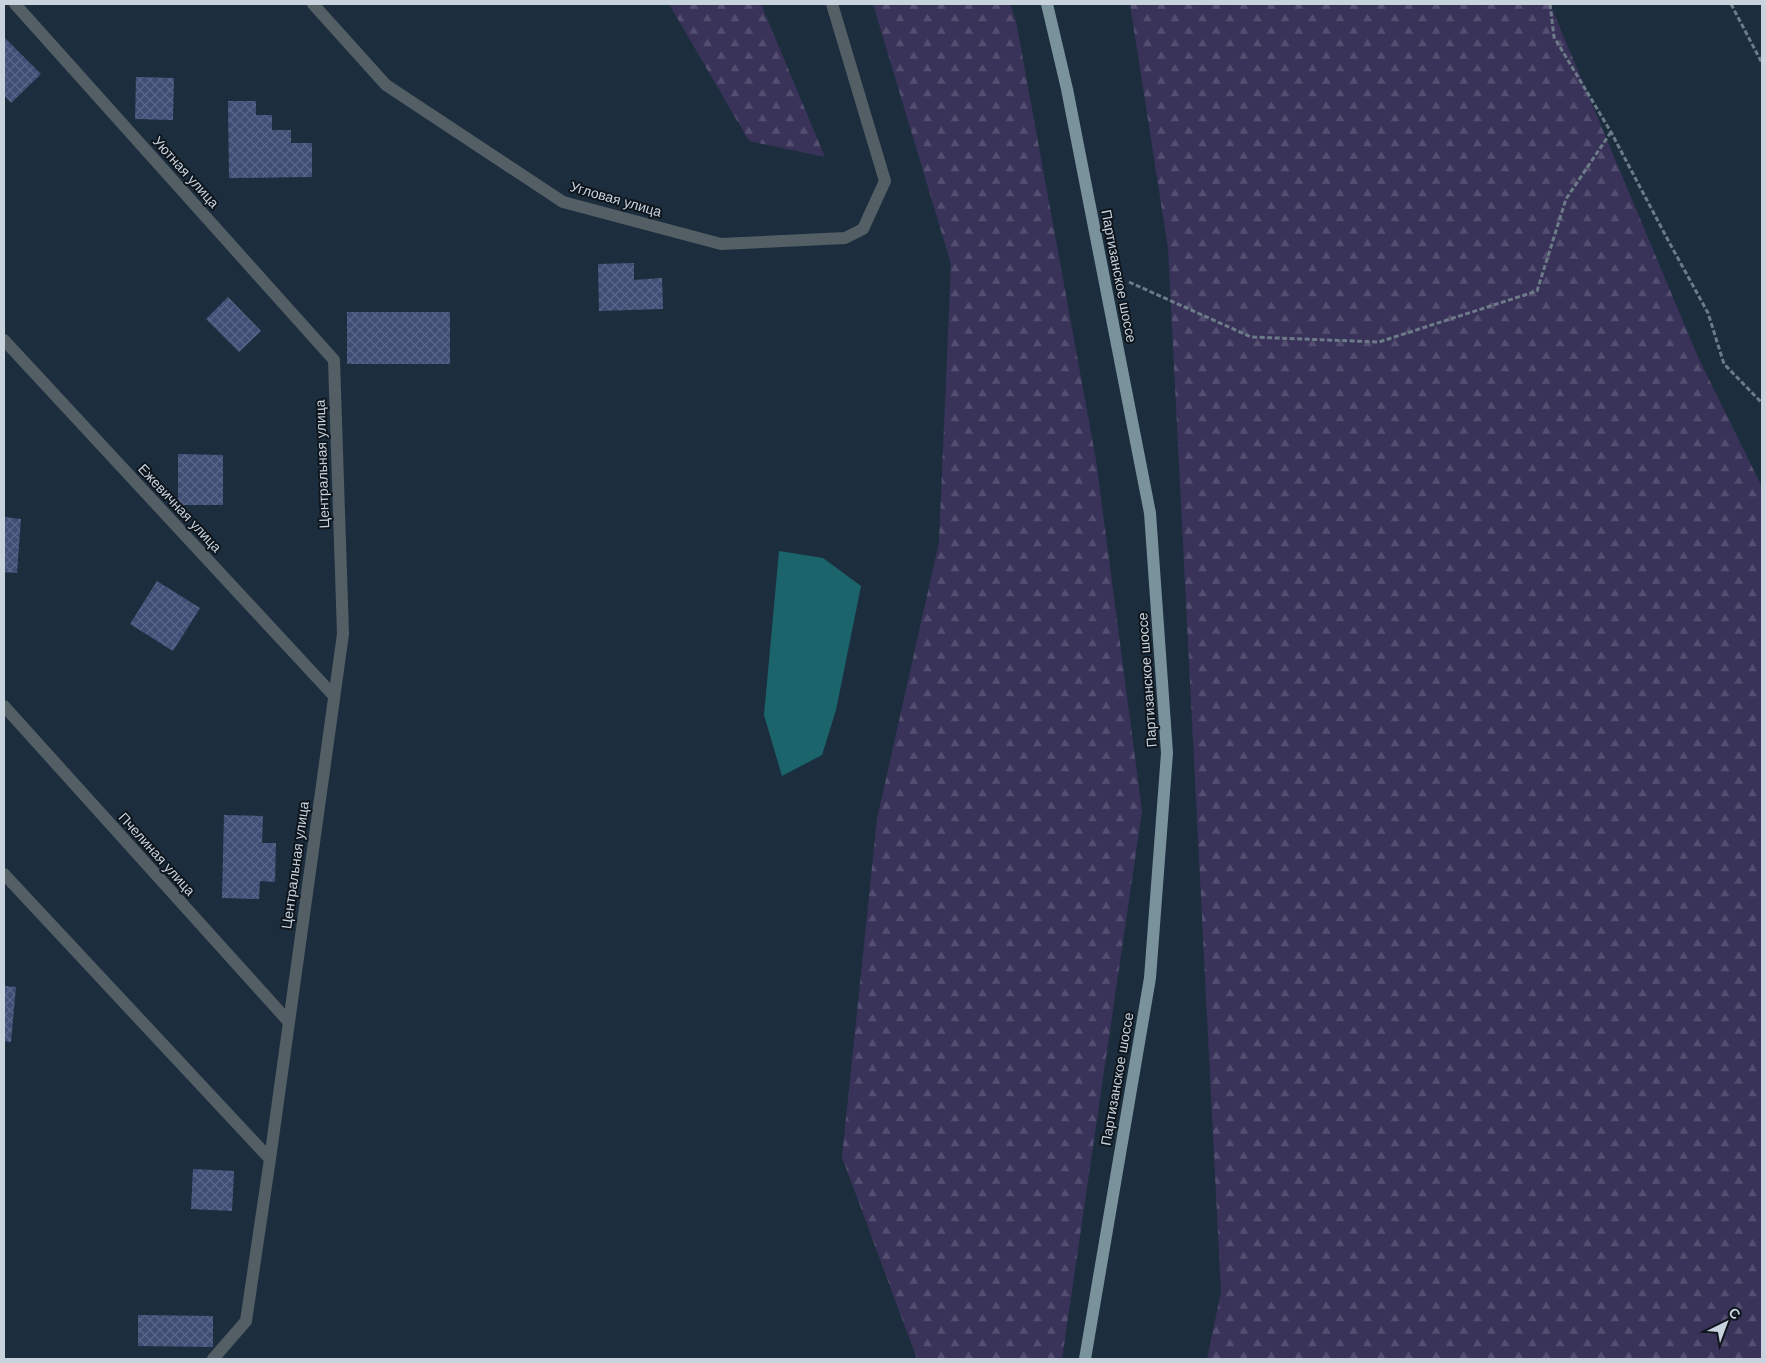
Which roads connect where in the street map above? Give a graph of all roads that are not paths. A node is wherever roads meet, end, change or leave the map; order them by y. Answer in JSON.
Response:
{"nodes":[{"id":1,"x":15,"y":4,"type":"edge"},
{"id":2,"x":313,"y":4,"type":"edge"},
{"id":3,"x":832,"y":4,"type":"edge"},
{"id":4,"x":1047,"y":4,"type":"edge"},
{"id":5,"x":4,"y":340,"type":"edge"},
{"id":6,"x":334,"y":360,"type":"joint"},
{"id":7,"x":334,"y":696,"type":"junction"},
{"id":8,"x":4,"y":706,"type":"edge"},
{"id":9,"x":4,"y":874,"type":"edge"},
{"id":10,"x":288,"y":1021,"type":"junction"},
{"id":11,"x":270,"y":1158,"type":"junction"},
{"id":12,"x":214,"y":1359,"type":"edge"},
{"id":13,"x":1085,"y":1359,"type":"edge"}],
"edges":[{"from":1,"to":6,"type":"street","name":"Уютная улица"},
{"from":2,"to":3,"type":"street","name":"Угловая улица"},
{"from":4,"to":13,"type":"main road","name":"Партизанское шоссе"},
{"from":5,"to":7,"type":"street","name":"Ежевичная улица"},
{"from":6,"to":7,"type":"street","name":"Центральная улица"},
{"from":7,"to":10,"type":"street","name":"Центральная улица"},
{"from":8,"to":10,"type":"street","name":"Пчелиная улица"},
{"from":9,"to":11,"type":"street"},
{"from":10,"to":11,"type":"street","name":"Центральная улица"},
{"from":11,"to":12,"type":"street","name":"Центральная улица"}]}
